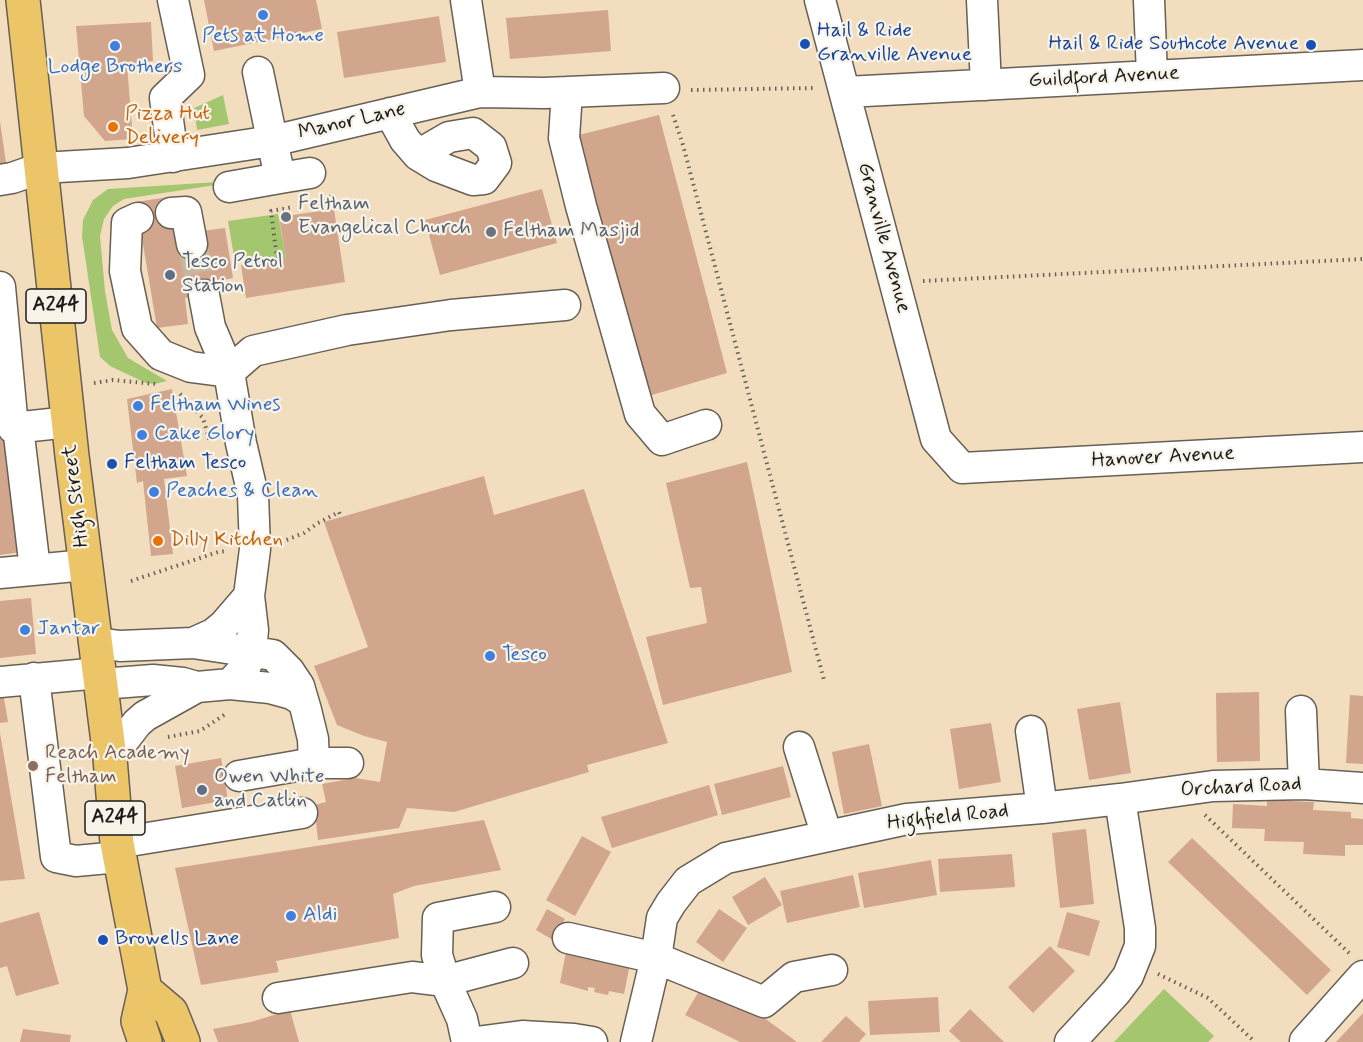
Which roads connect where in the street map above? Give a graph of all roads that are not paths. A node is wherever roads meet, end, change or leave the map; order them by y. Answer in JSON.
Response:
{"nodes":[{"id":1,"x":23,"y":0,"type":"edge"},
{"id":2,"x":173,"y":0,"type":"edge"},
{"id":3,"x":466,"y":0,"type":"edge"},
{"id":4,"x":820,"y":0,"type":"edge"},
{"id":5,"x":982,"y":0,"type":"edge"},
{"id":6,"x":1149,"y":0,"type":"edge"},
{"id":7,"x":1363,"y":65,"type":"edge"},
{"id":8,"x":258,"y":72,"type":"dead end"},
{"id":9,"x":1152,"y":76,"type":"junction"},
{"id":10,"x":986,"y":85,"type":"junction"},
{"id":11,"x":664,"y":88,"type":"road end"},
{"id":12,"x":480,"y":92,"type":"junction"},
{"id":13,"x":567,"y":92,"type":"junction"},
{"id":14,"x":846,"y":92,"type":"junction"},
{"id":15,"x":390,"y":113,"type":"junction"},
{"id":16,"x":272,"y":141,"type":"junction"},
{"id":17,"x":418,"y":154,"type":"dead end"},
{"id":18,"x":173,"y":157,"type":"junction"},
{"id":19,"x":41,"y":168,"type":"junction"},
{"id":20,"x":310,"y":173,"type":"road end"},
{"id":21,"x":280,"y":178,"type":"junction"},
{"id":22,"x":0,"y":180,"type":"edge"},
{"id":23,"x":229,"y":187,"type":"dead end"},
{"id":24,"x":171,"y":213,"type":"dead end"},
{"id":25,"x":138,"y":219,"type":"dead end"},
{"id":26,"x":192,"y":244,"type":"tunnel mouth"},
{"id":27,"x":0,"y":286,"type":"edge"},
{"id":28,"x":204,"y":295,"type":"tunnel mouth"},
{"id":29,"x":565,"y":305,"type":"dead end"},
{"id":30,"x":229,"y":372,"type":"junction"},
{"id":31,"x":69,"y":422,"type":"junction"},
{"id":32,"x":706,"y":425,"type":"dead end"},
{"id":33,"x":18,"y":427,"type":"junction"},
{"id":34,"x":1363,"y":447,"type":"edge"},
{"id":35,"x":962,"y":468,"type":"joint"},
{"id":36,"x":86,"y":565,"type":"junction"},
{"id":37,"x":35,"y":569,"type":"junction"},
{"id":38,"x":0,"y":573,"type":"edge"},
{"id":39,"x":249,"y":596,"type":"junction"},
{"id":40,"x":94,"y":640,"type":"junction"},
{"id":41,"x":193,"y":644,"type":"junction"},
{"id":42,"x":251,"y":651,"type":"junction"},
{"id":43,"x":34,"y":678,"type":"junction"},
{"id":44,"x":101,"y":678,"type":"junction"},
{"id":45,"x":0,"y":682,"type":"edge"},
{"id":46,"x":230,"y":684,"type":"junction"},
{"id":47,"x":197,"y":687,"type":"junction"},
{"id":48,"x":303,"y":701,"type":"junction"},
{"id":49,"x":1301,"y":711,"type":"dead end"},
{"id":50,"x":1030,"y":731,"type":"dead end"},
{"id":51,"x":799,"y":747,"type":"dead end"},
{"id":52,"x":110,"y":758,"type":"junction"},
{"id":53,"x":314,"y":763,"type":"junction"},
{"id":54,"x":348,"y":763,"type":"dead end"},
{"id":55,"x":240,"y":776,"type":"dead end"},
{"id":56,"x":1304,"y":784,"type":"junction"},
{"id":57,"x":1363,"y":788,"type":"edge"},
{"id":58,"x":1120,"y":799,"type":"junction"},
{"id":59,"x":1042,"y":808,"type":"junction"},
{"id":60,"x":302,"y":813,"type":"dead end"},
{"id":61,"x":827,"y":836,"type":"junction"},
{"id":62,"x":118,"y":850,"type":"junction"},
{"id":63,"x":495,"y":907,"type":"dead end"},
{"id":64,"x":568,"y":938,"type":"dead end"},
{"id":65,"x":656,"y":958,"type":"junction"},
{"id":66,"x":513,"y":963,"type":"dead end"},
{"id":67,"x":1359,"y":967,"type":"edge"},
{"id":68,"x":832,"y":970,"type":"dead end"},
{"id":69,"x":445,"y":981,"type":"junction"},
{"id":70,"x":145,"y":990,"type":"junction"},
{"id":71,"x":278,"y":998,"type":"dead end"},
{"id":72,"x":1305,"y":1041,"type":"edge"},
{"id":73,"x":145,"y":1042,"type":"edge"},
{"id":74,"x":183,"y":1042,"type":"edge"},
{"id":75,"x":467,"y":1042,"type":"edge"},
{"id":76,"x":476,"y":1042,"type":"edge"},
{"id":77,"x":592,"y":1042,"type":"edge"},
{"id":78,"x":636,"y":1042,"type":"edge"},
{"id":79,"x":1070,"y":1042,"type":"edge"}],
"edges":[{"from":1,"to":19,"type":"main road","name":"High Street","number":"A244"},
{"from":2,"to":18,"type":"street"},
{"from":3,"to":12,"type":"street"},
{"from":4,"to":14,"type":"street","name":"Granville Avenue"},
{"from":5,"to":10,"type":"street"},
{"from":6,"to":9,"type":"street"},
{"from":7,"to":9,"type":"street","name":"Guildford Avenue"},
{"from":8,"to":16,"type":"street"},
{"from":9,"to":10,"type":"street","name":"Guildford Avenue"},
{"from":10,"to":14,"type":"street","name":"Guildford Avenue"},
{"from":11,"to":13,"type":"street","name":"Manor Lane"},
{"from":12,"to":13,"type":"street","name":"Manor Lane"},
{"from":12,"to":15,"type":"street","name":"Manor Lane"},
{"from":13,"to":32,"type":"street"},
{"from":14,"to":35,"type":"street","name":"Granville Avenue"},
{"from":15,"to":16,"type":"street","name":"Manor Lane"},
{"from":15,"to":17,"type":"street"},
{"from":16,"to":18,"type":"street","name":"Manor Lane"},
{"from":16,"to":21,"type":"street"},
{"from":18,"to":19,"type":"street","name":"Manor Lane"},
{"from":19,"to":22,"type":"street","name":"Manor Lane"},
{"from":19,"to":31,"type":"main road","name":"High Street","number":"A244"},
{"from":20,"to":21,"type":"street"},
{"from":21,"to":23,"type":"street"},
{"from":24,"to":26,"type":"street"},
{"from":25,"to":30,"type":"street"},
{"from":27,"to":33,"type":"street"},
{"from":28,"to":30,"type":"street"},
{"from":29,"to":30,"type":"street"},
{"from":30,"to":39,"type":"street"},
{"from":31,"to":33,"type":"street"},
{"from":31,"to":36,"type":"main road","name":"High Street","number":"A244"},
{"from":33,"to":37,"type":"street"},
{"from":34,"to":35,"type":"street","name":"Hanover Avenue"},
{"from":36,"to":37,"type":"street"},
{"from":36,"to":40,"type":"main road","name":"High Street","number":"A244"},
{"from":37,"to":38,"type":"street"},
{"from":39,"to":41,"type":"street"},
{"from":39,"to":42,"type":"street"},
{"from":40,"to":41,"type":"street"},
{"from":40,"to":44,"type":"main road","name":"High Street","number":"A244"},
{"from":41,"to":42,"type":"street"},
{"from":42,"to":46,"type":"street"},
{"from":42,"to":48,"type":"street"},
{"from":43,"to":44,"type":"street"},
{"from":43,"to":45,"type":"street"},
{"from":43,"to":62,"type":"street"},
{"from":44,"to":47,"type":"street"},
{"from":44,"to":52,"type":"main road","name":"High Street","number":"A244"},
{"from":46,"to":47,"type":"street"},
{"from":46,"to":48,"type":"street"},
{"from":47,"to":52,"type":"street"},
{"from":48,"to":53,"type":"street"},
{"from":49,"to":56,"type":"street"},
{"from":50,"to":59,"type":"street"},
{"from":51,"to":61,"type":"street"},
{"from":52,"to":62,"type":"main road","name":"High Street","number":"A244"},
{"from":53,"to":54,"type":"street"},
{"from":53,"to":55,"type":"street"},
{"from":56,"to":57,"type":"street","name":"Orchard Road"},
{"from":56,"to":58,"type":"street","name":"Orchard Road"},
{"from":58,"to":59,"type":"street","name":"Highfield Road"},
{"from":58,"to":79,"type":"street"},
{"from":59,"to":61,"type":"street","name":"Highfield Road"},
{"from":60,"to":62,"type":"street"},
{"from":61,"to":65,"type":"street","name":"Highfield Road"},
{"from":62,"to":70,"type":"main road","name":"High Street","number":"A244"},
{"from":63,"to":69,"type":"street"},
{"from":64,"to":65,"type":"street"},
{"from":65,"to":68,"type":"street"},
{"from":65,"to":78,"type":"street","name":"Highfield Road"},
{"from":66,"to":69,"type":"street"},
{"from":67,"to":72,"type":"street"},
{"from":69,"to":71,"type":"street"},
{"from":69,"to":75,"type":"street"},
{"from":70,"to":73,"type":"main road","name":"High Street","number":"A244"},
{"from":70,"to":74,"type":"main road"},
{"from":76,"to":77,"type":"street"}]}
